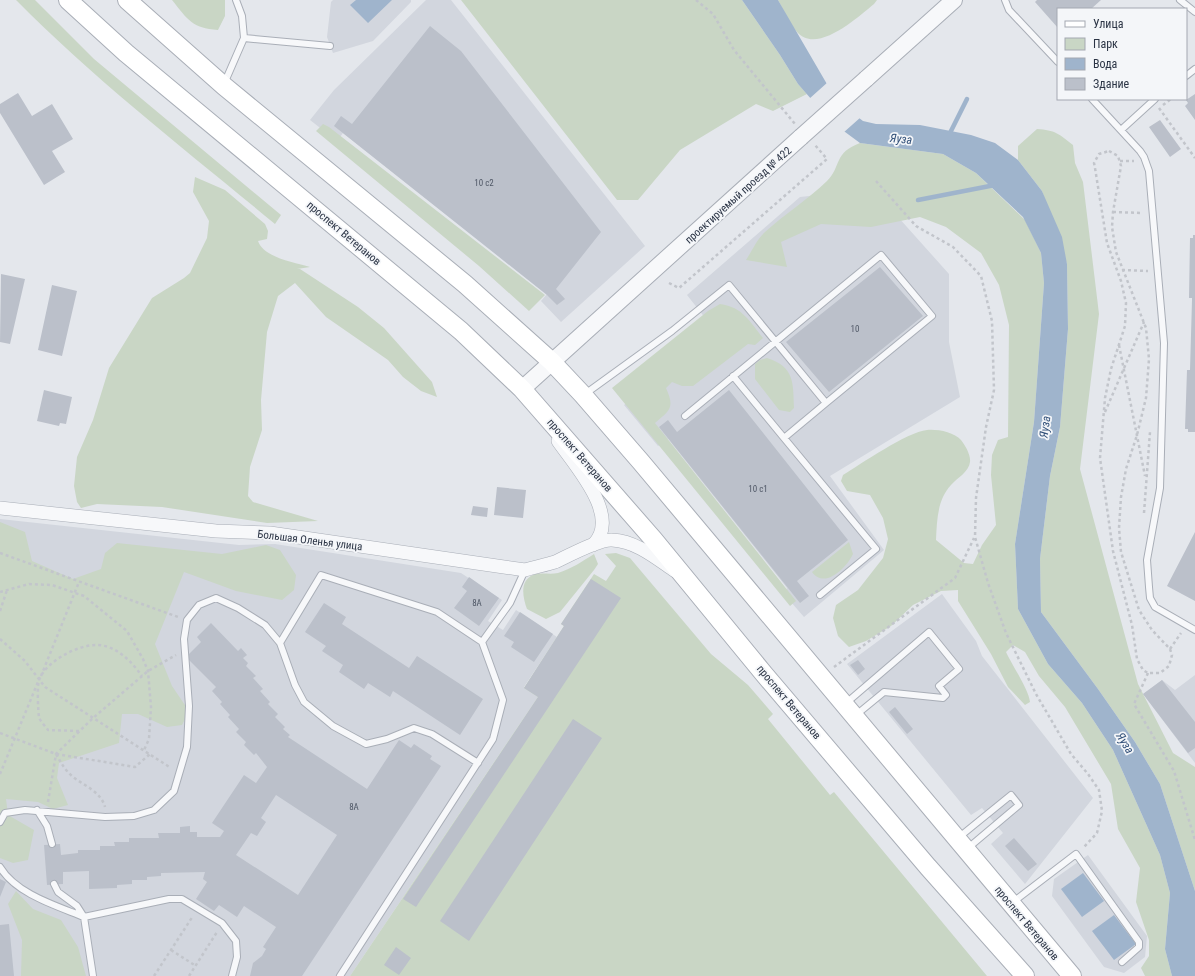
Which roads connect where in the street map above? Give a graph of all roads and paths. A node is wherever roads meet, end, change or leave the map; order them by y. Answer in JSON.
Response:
{"nodes":[{"id":1,"x":68,"y":0,"type":"edge"},
{"id":2,"x":127,"y":0,"type":"edge"},
{"id":3,"x":236,"y":0,"type":"edge"},
{"id":4,"x":696,"y":0,"type":"edge"},
{"id":5,"x":954,"y":0,"type":"edge"},
{"id":6,"x":1005,"y":0,"type":"edge"},
{"id":7,"x":1180,"y":0,"type":"edge"},
{"id":8,"x":1195,"y":12,"type":"edge"},
{"id":9,"x":244,"y":38,"type":"junction"},
{"id":10,"x":330,"y":46,"type":"dead end"},
{"id":11,"x":1057,"y":61,"type":"edge"},
{"id":12,"x":1195,"y":69,"type":"edge"},
{"id":13,"x":1187,"y":75,"type":"edge"},
{"id":14,"x":224,"y":86,"type":"junction"},
{"id":15,"x":1093,"y":100,"type":"edge"},
{"id":16,"x":1155,"y":100,"type":"edge"},
{"id":17,"x":1121,"y":130,"type":"junction"},
{"id":18,"x":803,"y":135,"type":"junction"},
{"id":19,"x":1132,"y":157,"type":"dead end"},
{"id":20,"x":1195,"y":158,"type":"edge"},
{"id":21,"x":1120,"y":161,"type":"junction"},
{"id":22,"x":876,"y":182,"type":"dead end"},
{"id":23,"x":1113,"y":212,"type":"junction"},
{"id":24,"x":1153,"y":213,"type":"junction"},
{"id":25,"x":1149,"y":264,"type":"dead end"},
{"id":26,"x":1122,"y":270,"type":"junction"},
{"id":27,"x":1149,"y":271,"type":"junction"},
{"id":28,"x":1150,"y":279,"type":"dead end"},
{"id":29,"x":669,"y":283,"type":"dead end"},
{"id":30,"x":1144,"y":322,"type":"junction"},
{"id":31,"x":775,"y":342,"type":"junction"},
{"id":32,"x":1119,"y":344,"type":"junction"},
{"id":33,"x":552,"y":362,"type":"junction"},
{"id":34,"x":1124,"y":368,"type":"junction"},
{"id":35,"x":733,"y":376,"type":"junction"},
{"id":36,"x":527,"y":394,"type":"junction"},
{"id":37,"x":583,"y":395,"type":"junction"},
{"id":38,"x":826,"y":403,"type":"junction"},
{"id":39,"x":685,"y":416,"type":"dead end"},
{"id":40,"x":1103,"y":416,"type":"junction"},
{"id":41,"x":1150,"y":427,"type":"dead end"},
{"id":42,"x":1137,"y":435,"type":"junction"},
{"id":43,"x":784,"y":438,"type":"junction"},
{"id":44,"x":1146,"y":480,"type":"junction"},
{"id":45,"x":0,"y":508,"type":"edge"},
{"id":46,"x":1143,"y":519,"type":"dead end"},
{"id":47,"x":975,"y":537,"type":"junction"},
{"id":48,"x":592,"y":546,"type":"junction"},
{"id":49,"x":0,"y":553,"type":"edge"},
{"id":50,"x":525,"y":570,"type":"junction"},
{"id":51,"x":684,"y":577,"type":"junction"},
{"id":52,"x":80,"y":582,"type":"junction"},
{"id":53,"x":7,"y":590,"type":"junction"},
{"id":54,"x":0,"y":592,"type":"edge"},
{"id":55,"x":75,"y":593,"type":"junction"},
{"id":56,"x":820,"y":595,"type":"dead end"},
{"id":57,"x":1144,"y":607,"type":"dead end"},
{"id":58,"x":0,"y":610,"type":"edge"},
{"id":59,"x":1139,"y":610,"type":"junction"},
{"id":60,"x":187,"y":620,"type":"junction"},
{"id":61,"x":1175,"y":629,"type":"dead end"},
{"id":62,"x":1195,"y":630,"type":"edge"},
{"id":63,"x":1181,"y":633,"type":"junction"},
{"id":64,"x":1187,"y":636,"type":"dead end"},
{"id":65,"x":0,"y":639,"type":"edge"},
{"id":66,"x":482,"y":642,"type":"junction"},
{"id":67,"x":280,"y":644,"type":"junction"},
{"id":68,"x":185,"y":649,"type":"junction"},
{"id":69,"x":1170,"y":649,"type":"junction"},
{"id":70,"x":833,"y":668,"type":"dead end"},
{"id":71,"x":148,"y":671,"type":"junction"},
{"id":72,"x":1148,"y":673,"type":"junction"},
{"id":73,"x":142,"y":676,"type":"junction"},
{"id":74,"x":39,"y":680,"type":"junction"},
{"id":75,"x":849,"y":711,"type":"junction"},
{"id":76,"x":93,"y":718,"type":"junction"},
{"id":77,"x":79,"y":731,"type":"junction"},
{"id":78,"x":0,"y":733,"type":"edge"},
{"id":79,"x":14,"y":740,"type":"junction"},
{"id":80,"x":144,"y":750,"type":"junction"},
{"id":81,"x":56,"y":754,"type":"junction"},
{"id":82,"x":150,"y":754,"type":"junction"},
{"id":83,"x":478,"y":763,"type":"junction"},
{"id":84,"x":180,"y":773,"type":"junction"},
{"id":85,"x":0,"y":774,"type":"edge"},
{"id":86,"x":37,"y":810,"type":"junction"},
{"id":87,"x":47,"y":811,"type":"junction"},
{"id":88,"x":105,"y":818,"type":"junction"},
{"id":89,"x":0,"y":822,"type":"edge"},
{"id":90,"x":1195,"y":840,"type":"edge"},
{"id":91,"x":52,"y":844,"type":"dead end"},
{"id":92,"x":961,"y":845,"type":"junction"},
{"id":93,"x":1076,"y":854,"type":"junction"},
{"id":94,"x":0,"y":867,"type":"edge"},
{"id":95,"x":54,"y":884,"type":"dead end"},
{"id":96,"x":1010,"y":904,"type":"junction"},
{"id":97,"x":198,"y":908,"type":"junction"},
{"id":98,"x":84,"y":917,"type":"junction"},
{"id":99,"x":222,"y":923,"type":"junction"},
{"id":100,"x":171,"y":950,"type":"junction"},
{"id":101,"x":1122,"y":962,"type":"dead end"},
{"id":102,"x":196,"y":966,"type":"junction"},
{"id":103,"x":93,"y":976,"type":"edge"},
{"id":104,"x":154,"y":976,"type":"edge"},
{"id":105,"x":189,"y":976,"type":"edge"},
{"id":106,"x":232,"y":976,"type":"edge"},
{"id":107,"x":340,"y":976,"type":"edge"},
{"id":108,"x":1025,"y":976,"type":"edge"},
{"id":109,"x":1072,"y":976,"type":"edge"}],
"edges":[{"from":1,"to":36,"type":"main road","name":"проспект Ветеранов"},
{"from":2,"to":14,"type":"main road","name":"проспект Ветеранов"},
{"from":3,"to":9,"type":"lane"},
{"from":4,"to":18,"type":"path"},
{"from":5,"to":18,"type":"street","name":"проектируемый проезд № 422","bridge":true},
{"from":6,"to":11,"type":"lane"},
{"from":7,"to":8,"type":"lane"},
{"from":9,"to":10,"type":"lane"},
{"from":9,"to":14,"type":"lane"},
{"from":12,"to":13,"type":"lane"},
{"from":14,"to":33,"type":"main road","name":"проспект Ветеранов"},
{"from":15,"to":17,"type":"lane"},
{"from":16,"to":17,"type":"lane"},
{"from":16,"to":20,"type":"path"},
{"from":17,"to":24,"type":"lane"},
{"from":18,"to":29,"type":"path"},
{"from":18,"to":33,"type":"street","name":"проектируемый проезд № 422"},
{"from":19,"to":21,"type":"path"},
{"from":21,"to":23,"type":"path"},
{"from":21,"to":32,"type":"path"},
{"from":22,"to":47,"type":"path"},
{"from":23,"to":24,"type":"path"},
{"from":23,"to":26,"type":"path"},
{"from":24,"to":62,"type":"lane"},
{"from":25,"to":27,"type":"path"},
{"from":26,"to":27,"type":"path"},
{"from":26,"to":30,"type":"path"},
{"from":27,"to":28,"type":"path"},
{"from":30,"to":34,"type":"path"},
{"from":30,"to":42,"type":"path"},
{"from":31,"to":35,"type":"lane"},
{"from":31,"to":37,"type":"lane"},
{"from":31,"to":38,"type":"lane"},
{"from":31,"to":38,"type":"lane"},
{"from":32,"to":34,"type":"path"},
{"from":32,"to":40,"type":"path"},
{"from":33,"to":36,"type":"street","name":"проектируемый проезд № 422"},
{"from":33,"to":37,"type":"main road","name":"проспект Ветеранов"},
{"from":34,"to":40,"type":"path"},
{"from":34,"to":42,"type":"path"},
{"from":35,"to":39,"type":"lane"},
{"from":35,"to":43,"type":"lane"},
{"from":36,"to":48,"type":"street"},
{"from":36,"to":51,"type":"main road","name":"проспект Ветеранов"},
{"from":37,"to":75,"type":"main road","name":"проспект Ветеранов"},
{"from":38,"to":43,"type":"lane"},
{"from":40,"to":72,"type":"path"},
{"from":41,"to":44,"type":"path"},
{"from":42,"to":44,"type":"path"},
{"from":42,"to":59,"type":"path"},
{"from":43,"to":56,"type":"lane"},
{"from":44,"to":46,"type":"path"},
{"from":45,"to":50,"type":"street","name":"Большая Оленья улица"},
{"from":47,"to":70,"type":"path"},
{"from":47,"to":93,"type":"path"},
{"from":48,"to":50,"type":"street","name":"Большая Оленья улица"},
{"from":48,"to":51,"type":"street","name":"Большая Оленья улица"},
{"from":49,"to":52,"type":"path"},
{"from":50,"to":66,"type":"lane"},
{"from":51,"to":108,"type":"main road","name":"проспект Ветеранов"},
{"from":52,"to":55,"type":"path"},
{"from":52,"to":60,"type":"path"},
{"from":53,"to":54,"type":"path"},
{"from":53,"to":55,"type":"path"},
{"from":53,"to":58,"type":"path"},
{"from":55,"to":71,"type":"path"},
{"from":55,"to":74,"type":"path"},
{"from":57,"to":59,"type":"path"},
{"from":59,"to":69,"type":"path"},
{"from":60,"to":67,"type":"lane"},
{"from":60,"to":68,"type":"lane"},
{"from":61,"to":63,"type":"path"},
{"from":63,"to":64,"type":"path"},
{"from":63,"to":69,"type":"path"},
{"from":65,"to":74,"type":"path"},
{"from":66,"to":67,"type":"lane"},
{"from":66,"to":83,"type":"lane"},
{"from":67,"to":83,"type":"lane"},
{"from":68,"to":71,"type":"path"},
{"from":68,"to":84,"type":"lane"},
{"from":69,"to":72,"type":"path"},
{"from":71,"to":73,"type":"path"},
{"from":71,"to":80,"type":"path"},
{"from":72,"to":90,"type":"path"},
{"from":73,"to":74,"type":"path"},
{"from":73,"to":76,"type":"path"},
{"from":74,"to":76,"type":"path"},
{"from":74,"to":77,"type":"path"},
{"from":74,"to":79,"type":"path"},
{"from":75,"to":75,"type":"lane"},
{"from":75,"to":92,"type":"main road","name":"проспект Ветеранов"},
{"from":76,"to":77,"type":"path"},
{"from":76,"to":80,"type":"path"},
{"from":77,"to":81,"type":"path"},
{"from":78,"to":79,"type":"path"},
{"from":79,"to":81,"type":"path"},
{"from":79,"to":85,"type":"path"},
{"from":80,"to":82,"type":"path"},
{"from":81,"to":82,"type":"path"},
{"from":81,"to":87,"type":"path"},
{"from":81,"to":88,"type":"path"},
{"from":82,"to":84,"type":"path"},
{"from":83,"to":107,"type":"lane"},
{"from":84,"to":88,"type":"lane"},
{"from":86,"to":87,"type":"lane"},
{"from":86,"to":89,"type":"lane"},
{"from":86,"to":91,"type":"lane"},
{"from":87,"to":88,"type":"lane"},
{"from":92,"to":92,"type":"lane"},
{"from":92,"to":96,"type":"main road","name":"проспект Ветеранов"},
{"from":93,"to":96,"type":"lane"},
{"from":93,"to":101,"type":"lane"},
{"from":94,"to":98,"type":"lane"},
{"from":95,"to":98,"type":"lane"},
{"from":96,"to":109,"type":"main road","name":"проспект Ветеранов"},
{"from":97,"to":98,"type":"lane"},
{"from":97,"to":99,"type":"lane"},
{"from":97,"to":100,"type":"path"},
{"from":98,"to":103,"type":"lane"},
{"from":99,"to":102,"type":"path"},
{"from":99,"to":106,"type":"lane"},
{"from":100,"to":102,"type":"path"},
{"from":100,"to":104,"type":"path"},
{"from":102,"to":105,"type":"path"}]}
